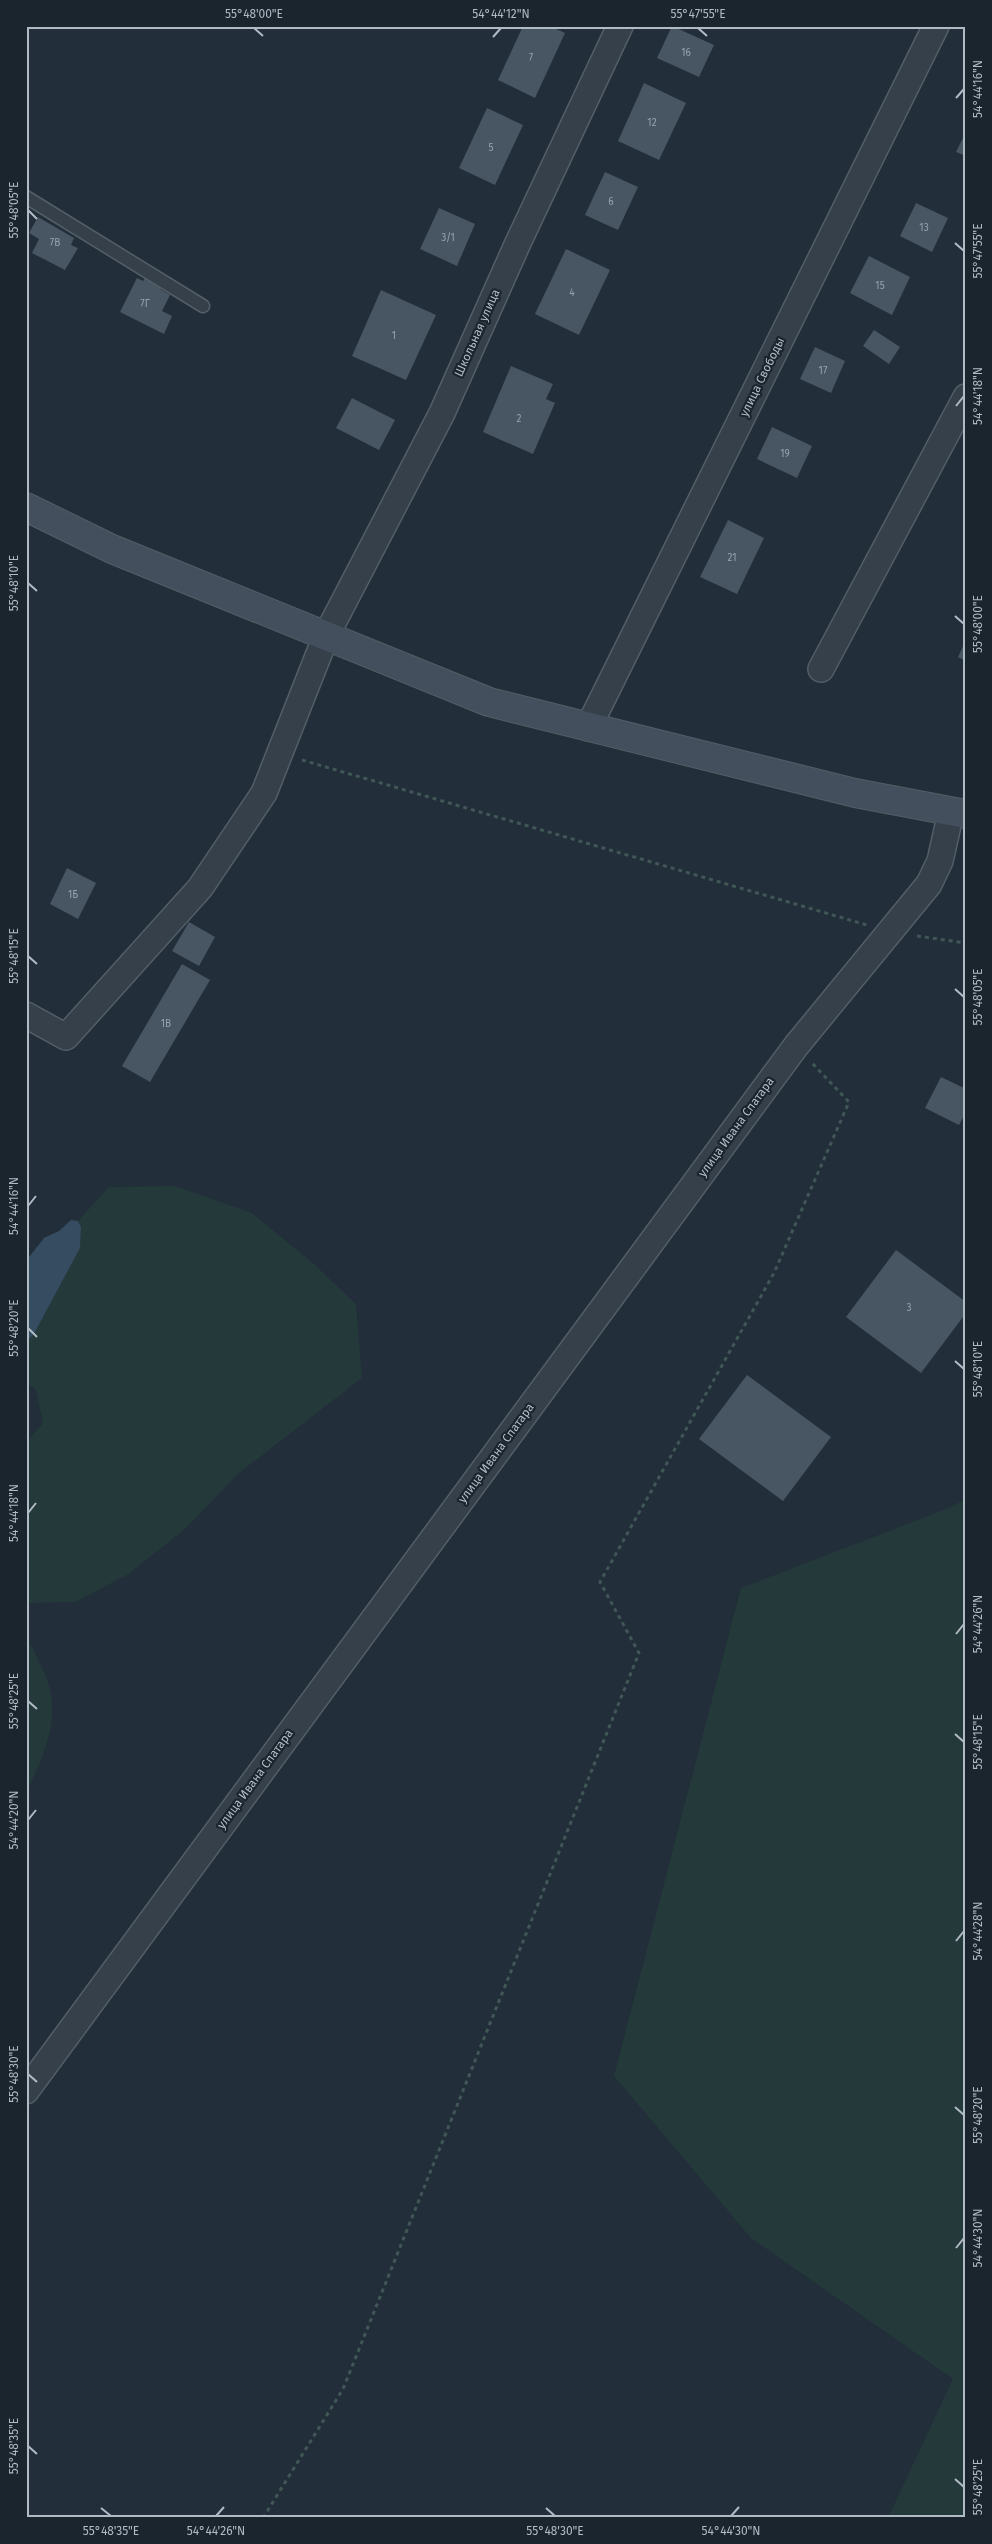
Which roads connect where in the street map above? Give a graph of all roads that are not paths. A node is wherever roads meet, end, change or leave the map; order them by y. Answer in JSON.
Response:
{"nodes":[{"id":1,"x":620,"y":26,"type":"edge"},
{"id":2,"x":936,"y":26,"type":"edge"},
{"id":3,"x":26,"y":197,"type":"edge"},
{"id":4,"x":203,"y":306,"type":"dead end"},
{"id":5,"x":966,"y":397,"type":"edge"},
{"id":6,"x":26,"y":507,"type":"edge"},
{"id":7,"x":326,"y":636,"type":"junction"},
{"id":8,"x":821,"y":669,"type":"dead end"},
{"id":9,"x":588,"y":728,"type":"junction"},
{"id":10,"x":958,"y":813,"type":"edge"},
{"id":11,"x":26,"y":1015,"type":"edge"},
{"id":12,"x":26,"y":2091,"type":"edge"}],
"edges":[{"from":1,"to":7,"type":"street","name":"Школьная улица"},
{"from":2,"to":9,"type":"street","name":"улица Свободы"},
{"from":3,"to":4,"type":"lane"},
{"from":5,"to":8,"type":"street"},
{"from":6,"to":7,"type":"main road"},
{"from":7,"to":9,"type":"main road"},
{"from":7,"to":11,"type":"street","name":"Школьная улица"},
{"from":9,"to":10,"type":"main road"},
{"from":10,"to":12,"type":"street","name":"улица Ивана Спатара"}]}
